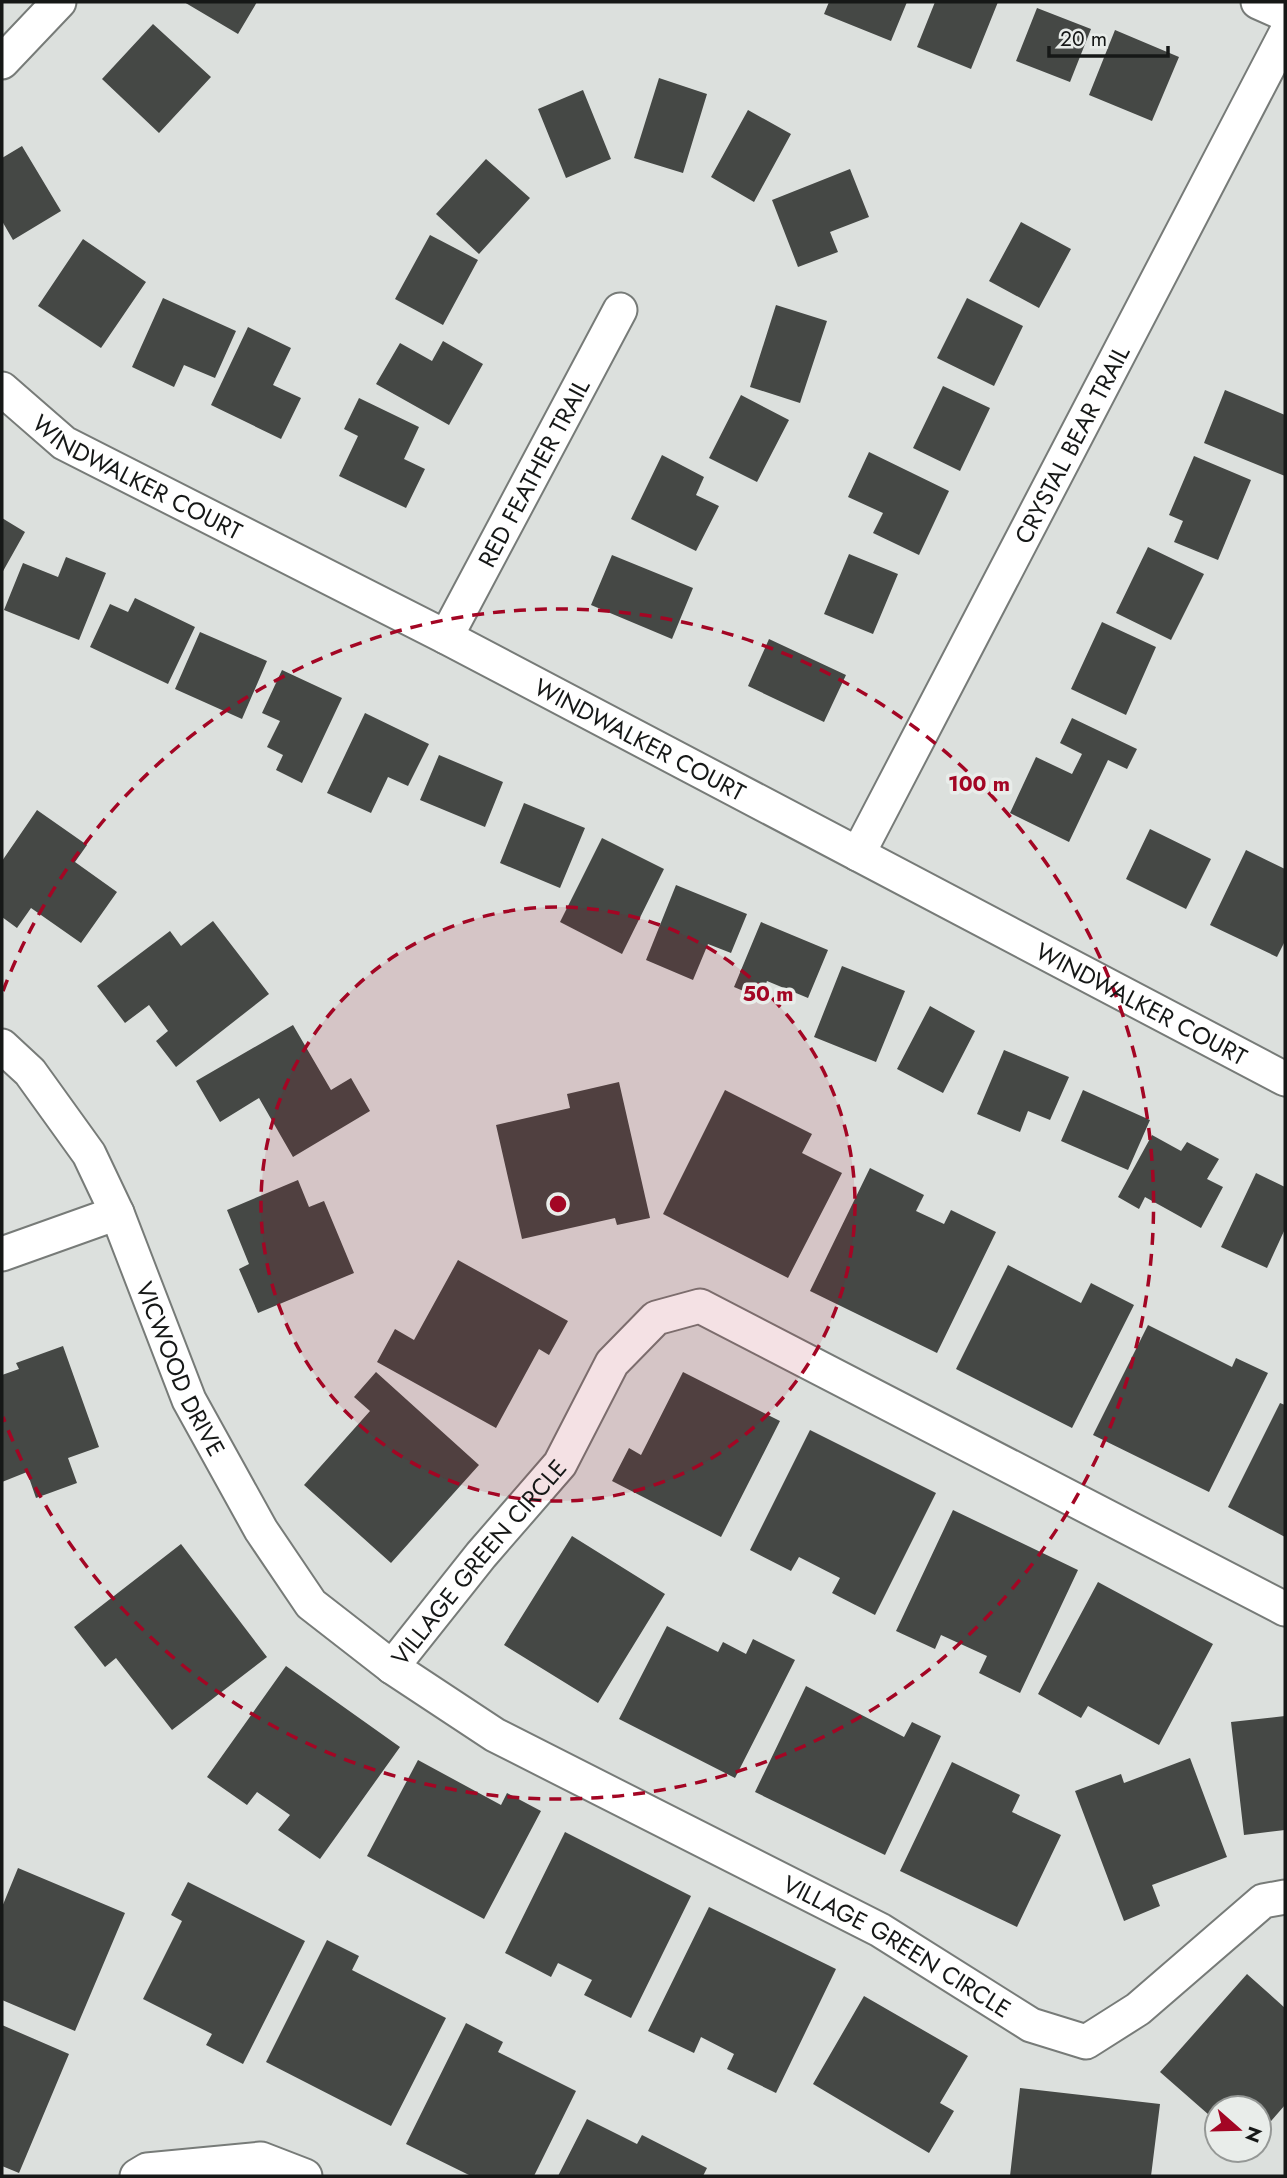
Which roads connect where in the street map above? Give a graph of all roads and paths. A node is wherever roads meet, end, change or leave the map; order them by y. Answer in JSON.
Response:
{"nodes":[{"id":1,"x":59,"y":2,"type":"edge"},
{"id":2,"x":1258,"y":2,"type":"edge"},
{"id":3,"x":1285,"y":14,"type":"edge"},
{"id":4,"x":1285,"y":35,"type":"edge"},
{"id":5,"x":2,"y":62,"type":"edge"},
{"id":6,"x":620,"y":310,"type":"dead end"},
{"id":7,"x":2,"y":389,"type":"edge"},
{"id":8,"x":446,"y":637,"type":"junction"},
{"id":9,"x":858,"y":854,"type":"junction"},
{"id":10,"x":2,"y":1046,"type":"edge"},
{"id":11,"x":1285,"y":1079,"type":"edge"},
{"id":12,"x":117,"y":1213,"type":"junction"},
{"id":13,"x":2,"y":1255,"type":"edge"},
{"id":14,"x":1285,"y":1609,"type":"edge"},
{"id":15,"x":392,"y":1667,"type":"junction"},
{"id":16,"x":1285,"y":1897,"type":"edge"},
{"id":17,"x":138,"y":2176,"type":"edge"},
{"id":18,"x":305,"y":2176,"type":"edge"}],
"edges":[{"from":1,"to":5,"type":"street"},
{"from":2,"to":3,"type":"street"},
{"from":4,"to":9,"type":"street","name":"CRYSTAL BEAR TRAIL"},
{"from":6,"to":8,"type":"street","name":"RED FEATHER TRAIL"},
{"from":7,"to":8,"type":"street","name":"WINDWALKER COURT"},
{"from":8,"to":9,"type":"street","name":"WINDWALKER COURT"},
{"from":9,"to":11,"type":"street","name":"WINDWALKER COURT"},
{"from":10,"to":12,"type":"street","name":"VICWOOD DRIVE"},
{"from":12,"to":13,"type":"street"},
{"from":12,"to":15,"type":"street","name":"VICWOOD DRIVE"},
{"from":14,"to":15,"type":"street","name":"VILLAGE GREEN CIRCLE"},
{"from":15,"to":16,"type":"street","name":"VILLAGE GREEN CIRCLE"},
{"from":17,"to":18,"type":"street"}]}
